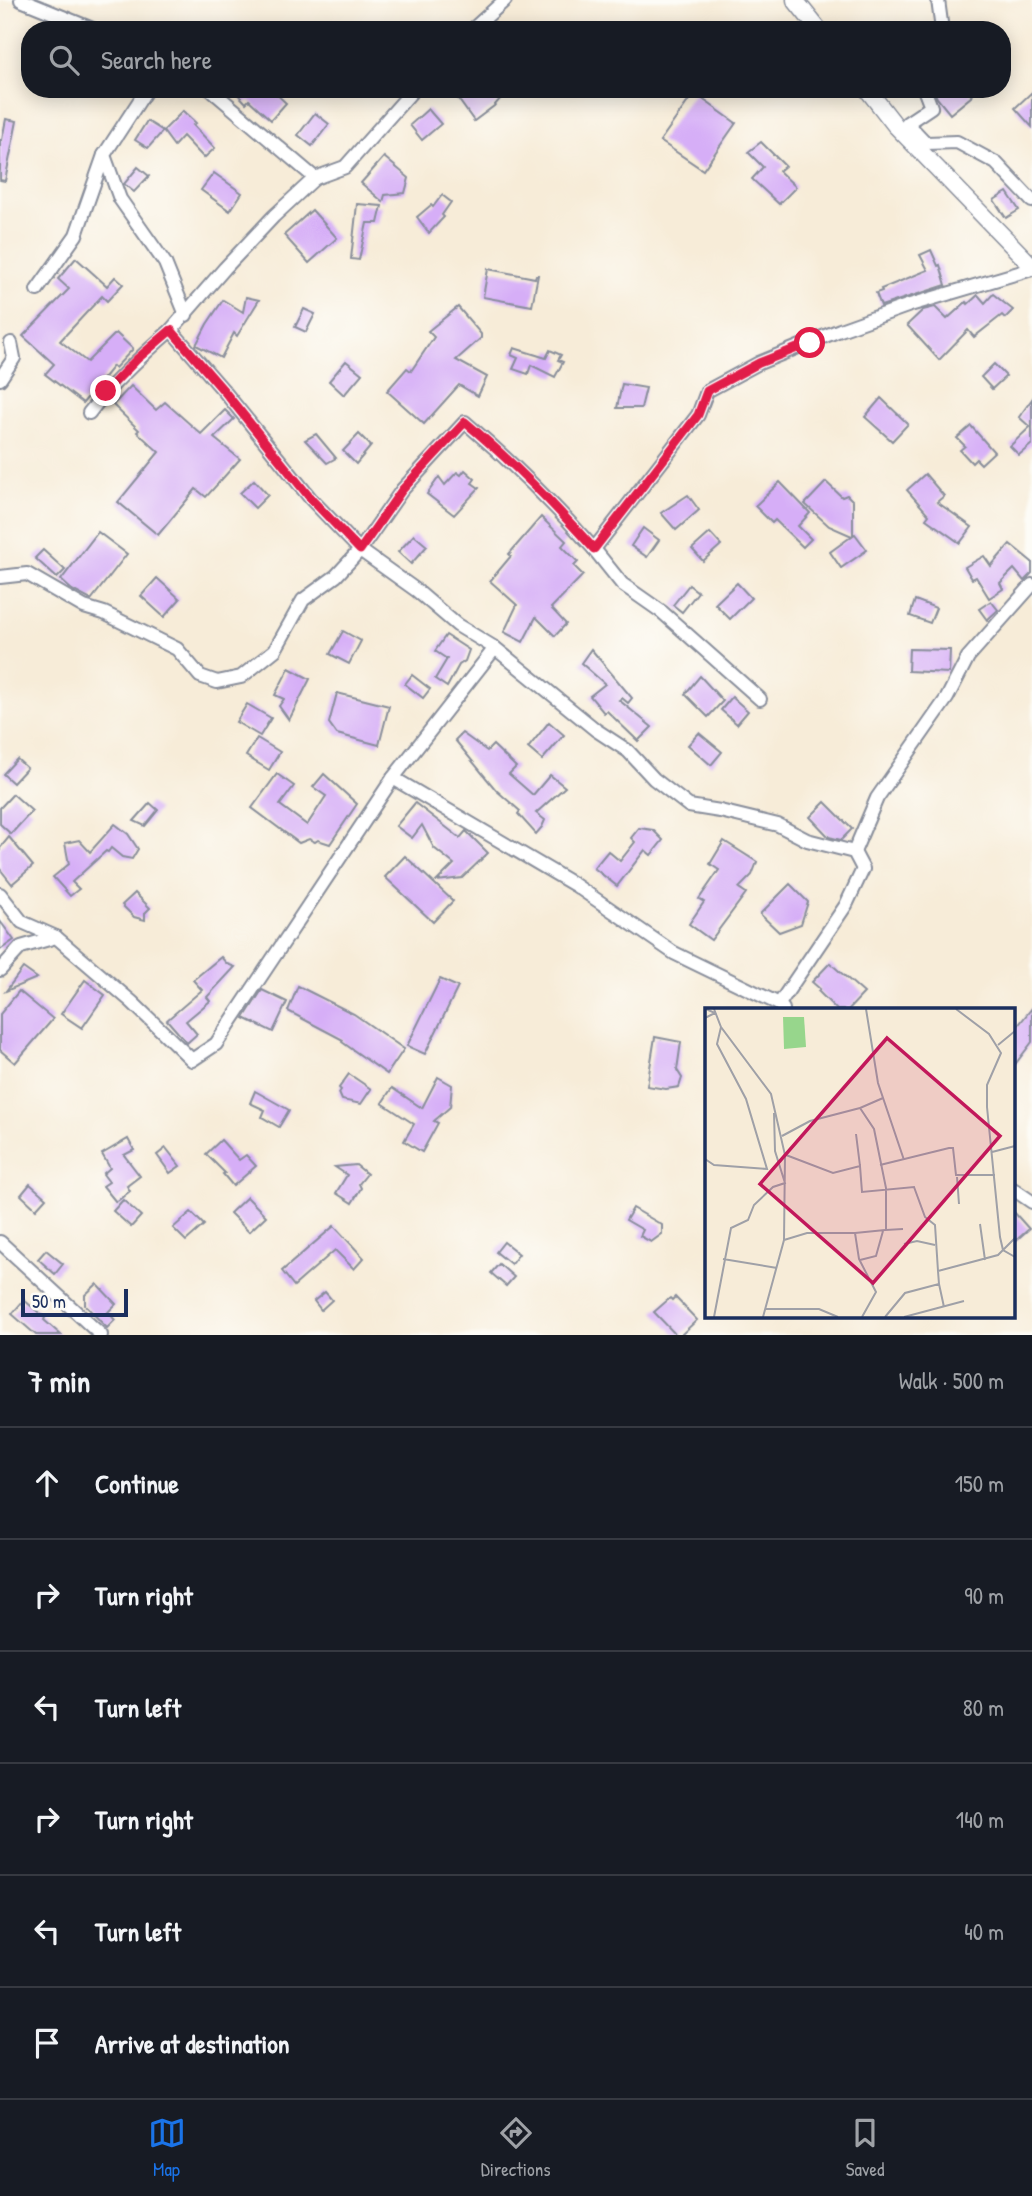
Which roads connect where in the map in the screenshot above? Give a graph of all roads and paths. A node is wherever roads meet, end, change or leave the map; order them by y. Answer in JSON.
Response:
{"nodes":[{"id":1,"x":21,"y":0,"type":"edge"},
{"id":2,"x":505,"y":0,"type":"edge"},
{"id":3,"x":796,"y":0,"type":"edge"},
{"id":4,"x":938,"y":0,"type":"edge"},
{"id":5,"x":73,"y":21,"type":"edge"},
{"id":6,"x":482,"y":21,"type":"edge"},
{"id":7,"x":812,"y":21,"type":"edge"},
{"id":8,"x":941,"y":21,"type":"edge"},
{"id":9,"x":140,"y":98,"type":"edge"},
{"id":10,"x":221,"y":98,"type":"edge"},
{"id":11,"x":406,"y":98,"type":"edge"},
{"id":12,"x":874,"y":98,"type":"edge"},
{"id":13,"x":928,"y":98,"type":"edge"},
{"id":14,"x":104,"y":155,"type":"junction"},
{"id":15,"x":315,"y":178,"type":"junction"},
{"id":16,"x":1032,"y":201,"type":"edge"},
{"id":17,"x":1032,"y":268,"type":"edge"},
{"id":18,"x":37,"y":290,"type":"dead end"},
{"id":19,"x":186,"y":315,"type":"junction"},
{"id":20,"x":171,"y":330,"type":"junction"},
{"id":21,"x":11,"y":343,"type":"dead end"},
{"id":22,"x":0,"y":379,"type":"edge"},
{"id":23,"x":89,"y":413,"type":"dead end"},
{"id":24,"x":594,"y":549,"type":"junction"},
{"id":25,"x":360,"y":550,"type":"junction"},
{"id":26,"x":0,"y":578,"type":"edge"},
{"id":27,"x":1032,"y":585,"type":"edge"},
{"id":28,"x":495,"y":648,"type":"junction"},
{"id":29,"x":760,"y":699,"type":"dead end"},
{"id":30,"x":393,"y":778,"type":"junction"},
{"id":31,"x":854,"y":852,"type":"junction"},
{"id":32,"x":0,"y":894,"type":"edge"},
{"id":33,"x":56,"y":937,"type":"junction"},
{"id":34,"x":0,"y":970,"type":"edge"},
{"id":35,"x":781,"y":1007,"type":"edge"},
{"id":36,"x":1014,"y":1190,"type":"edge"},
{"id":37,"x":1032,"y":1202,"type":"edge"},
{"id":38,"x":0,"y":1242,"type":"edge"},
{"id":39,"x":101,"y":1335,"type":"edge"}],
"edges":[{"from":1,"to":5,"type":"street"},
{"from":2,"to":6,"type":"street"},
{"from":3,"to":7,"type":"main road"},
{"from":4,"to":8,"type":"street"},
{"from":9,"to":14,"type":"street"},
{"from":10,"to":15,"type":"street"},
{"from":11,"to":15,"type":"street"},
{"from":12,"to":17,"type":"main road"},
{"from":13,"to":16,"type":"street"},
{"from":14,"to":18,"type":"street"},
{"from":14,"to":19,"type":"street"},
{"from":15,"to":19,"type":"street"},
{"from":17,"to":24,"type":"street"},
{"from":19,"to":20,"type":"street"},
{"from":20,"to":23,"type":"street"},
{"from":20,"to":25,"type":"street"},
{"from":21,"to":22,"type":"street"},
{"from":24,"to":25,"type":"street"},
{"from":24,"to":29,"type":"street"},
{"from":25,"to":26,"type":"street"},
{"from":25,"to":28,"type":"street"},
{"from":27,"to":31,"type":"street"},
{"from":28,"to":30,"type":"street"},
{"from":28,"to":31,"type":"street"},
{"from":30,"to":33,"type":"street"},
{"from":30,"to":35,"type":"street"},
{"from":31,"to":35,"type":"street"},
{"from":32,"to":33,"type":"street"},
{"from":33,"to":34,"type":"street"},
{"from":36,"to":37,"type":"street"},
{"from":38,"to":39,"type":"street"}]}
